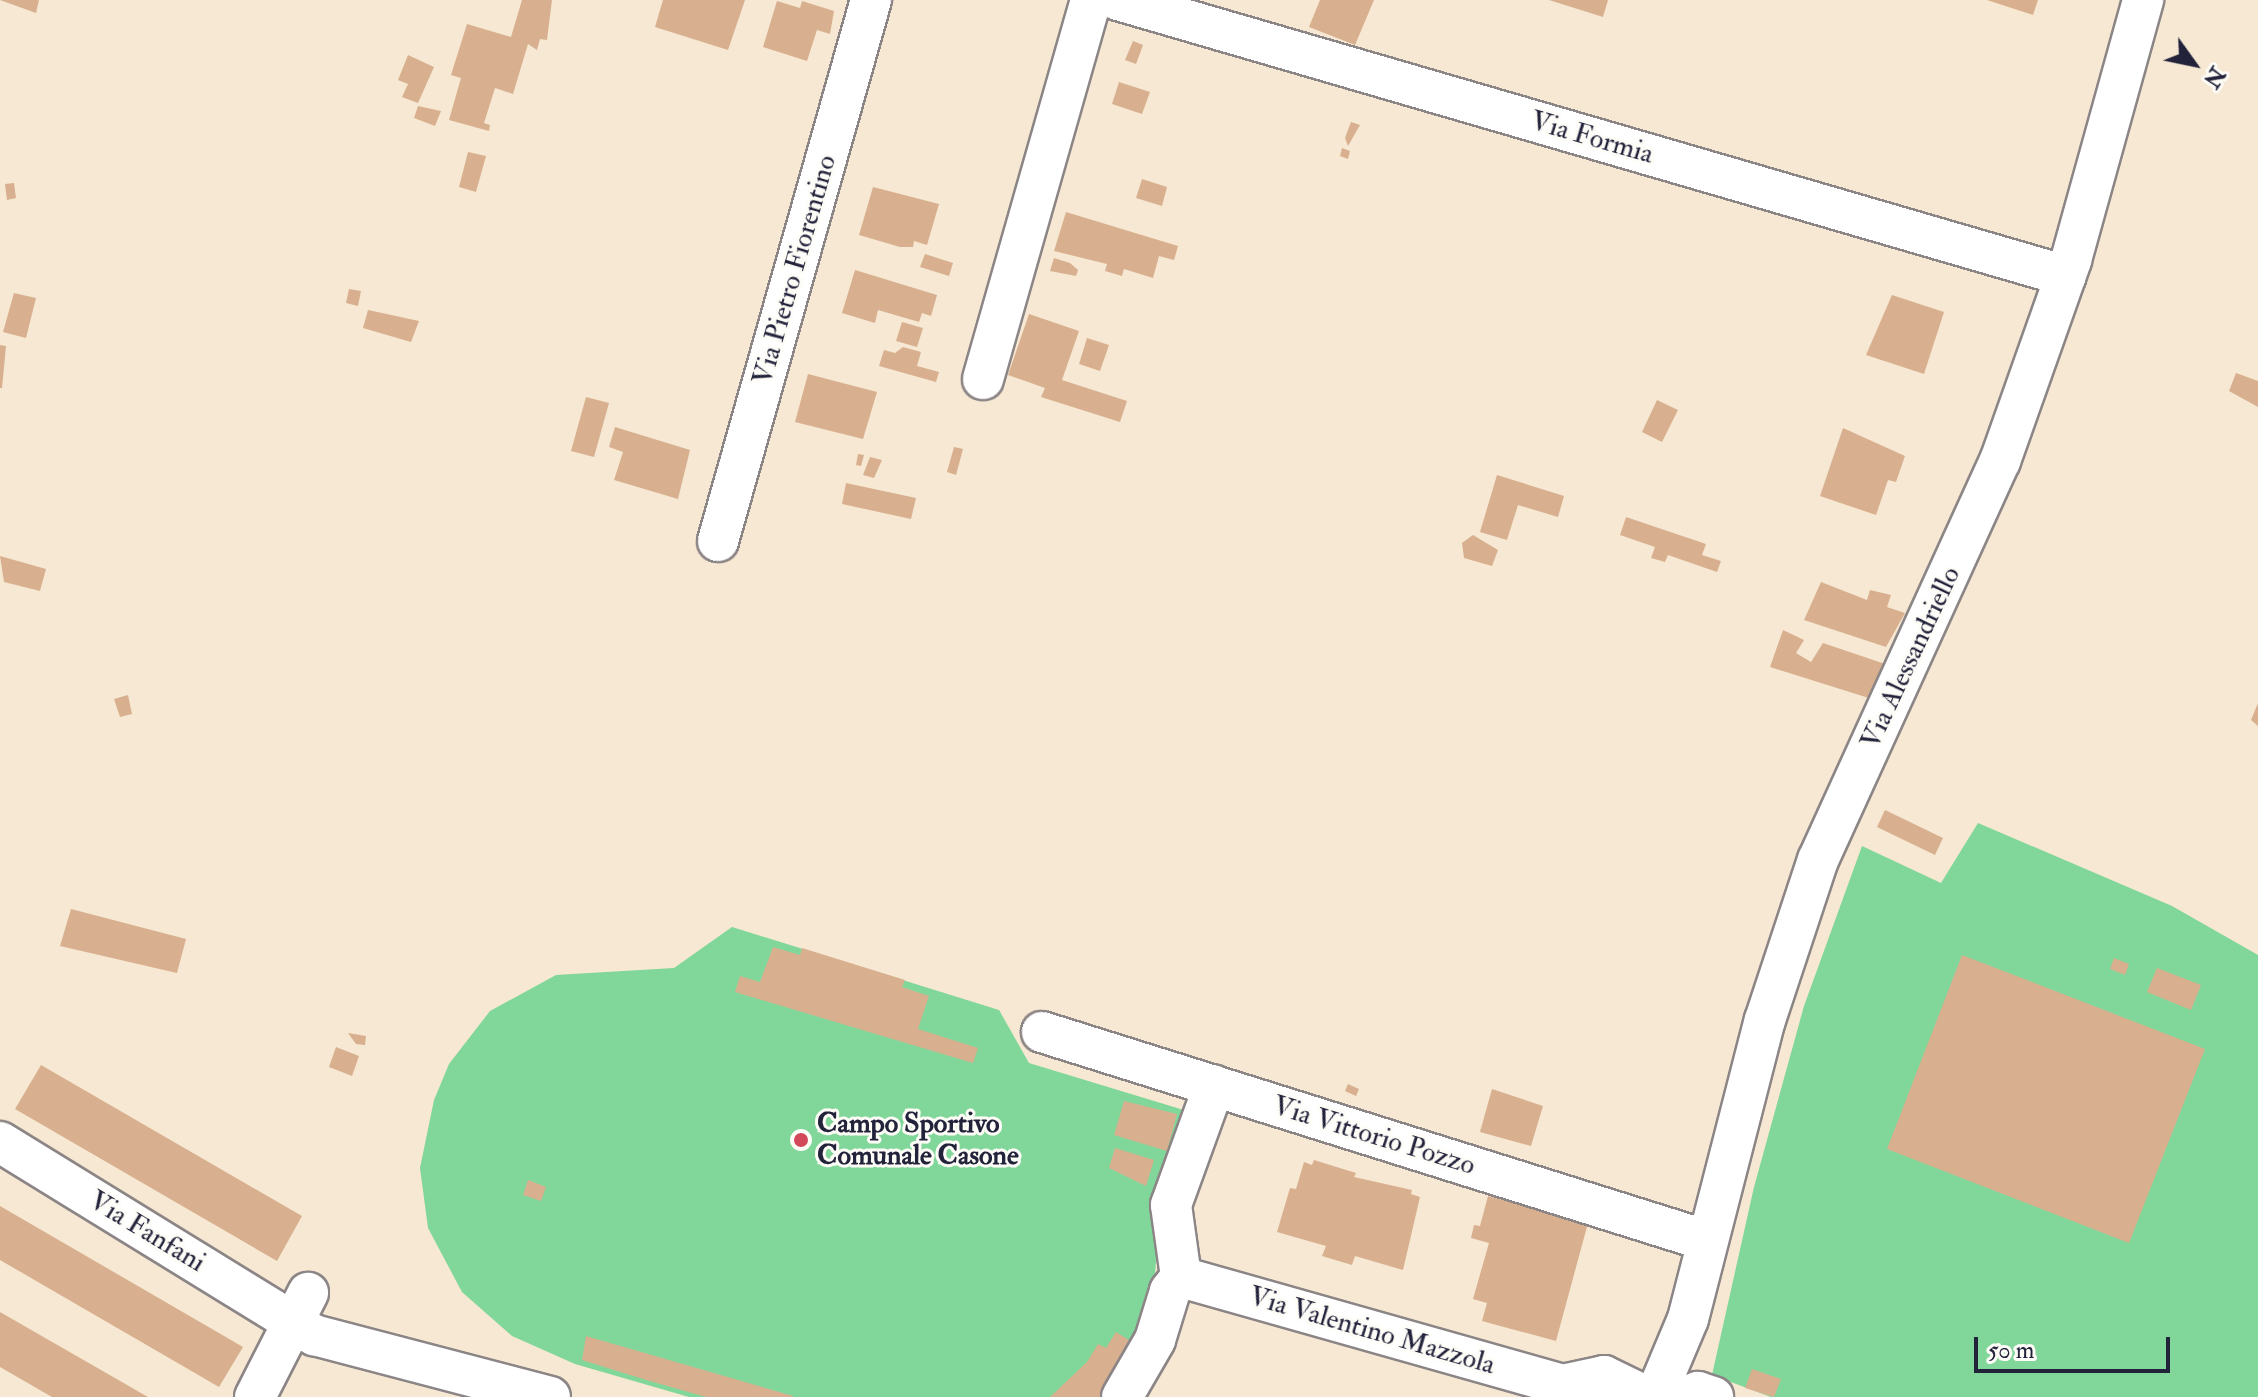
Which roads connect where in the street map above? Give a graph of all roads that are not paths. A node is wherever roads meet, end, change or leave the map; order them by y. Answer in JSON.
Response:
{"nodes":[{"id":1,"x":871,"y":0,"type":"edge"},
{"id":2,"x":1091,"y":0,"type":"edge"},
{"id":3,"x":1118,"y":0,"type":"edge"},
{"id":4,"x":2143,"y":0,"type":"edge"},
{"id":5,"x":2066,"y":276,"type":"junction"},
{"id":6,"x":983,"y":379,"type":"dead end"},
{"id":7,"x":718,"y":541,"type":"dead end"},
{"id":8,"x":1042,"y":1032,"type":"dead end"},
{"id":9,"x":1214,"y":1086,"type":"junction"},
{"id":10,"x":0,"y":1142,"type":"edge"},
{"id":11,"x":1705,"y":1240,"type":"junction"},
{"id":12,"x":1181,"y":1277,"type":"junction"},
{"id":13,"x":300,"y":1307,"type":"junction"},
{"id":14,"x":1572,"y":1391,"type":"edge"},
{"id":15,"x":255,"y":1397,"type":"edge"},
{"id":16,"x":550,"y":1397,"type":"edge"},
{"id":17,"x":1122,"y":1397,"type":"edge"},
{"id":18,"x":1662,"y":1397,"type":"edge"},
{"id":19,"x":1713,"y":1397,"type":"edge"}],
"edges":[{"from":1,"to":7,"type":"street","name":"Via Pietro Fiorentino"},
{"from":2,"to":6,"type":"street"},
{"from":3,"to":5,"type":"street","name":"Via Formia"},
{"from":4,"to":5,"type":"street","name":"Via Alessandriello"},
{"from":5,"to":11,"type":"street","name":"Via Alessandriello"},
{"from":8,"to":9,"type":"street","name":"Via Vittorio Pozzo"},
{"from":9,"to":11,"type":"street","name":"Via Vittorio Pozzo"},
{"from":9,"to":12,"type":"street"},
{"from":10,"to":13,"type":"street","name":"Via Fanfani"},
{"from":11,"to":18,"type":"street","name":"Via Alessandriello"},
{"from":12,"to":14,"type":"street","name":"Via Valentino Mazzola"},
{"from":12,"to":17,"type":"street"},
{"from":13,"to":15,"type":"street"},
{"from":13,"to":16,"type":"street","name":"Via Fanfani"},
{"from":14,"to":18,"type":"street","name":"Via Valentino Mazzola"},
{"from":18,"to":19,"type":"street"}]}
